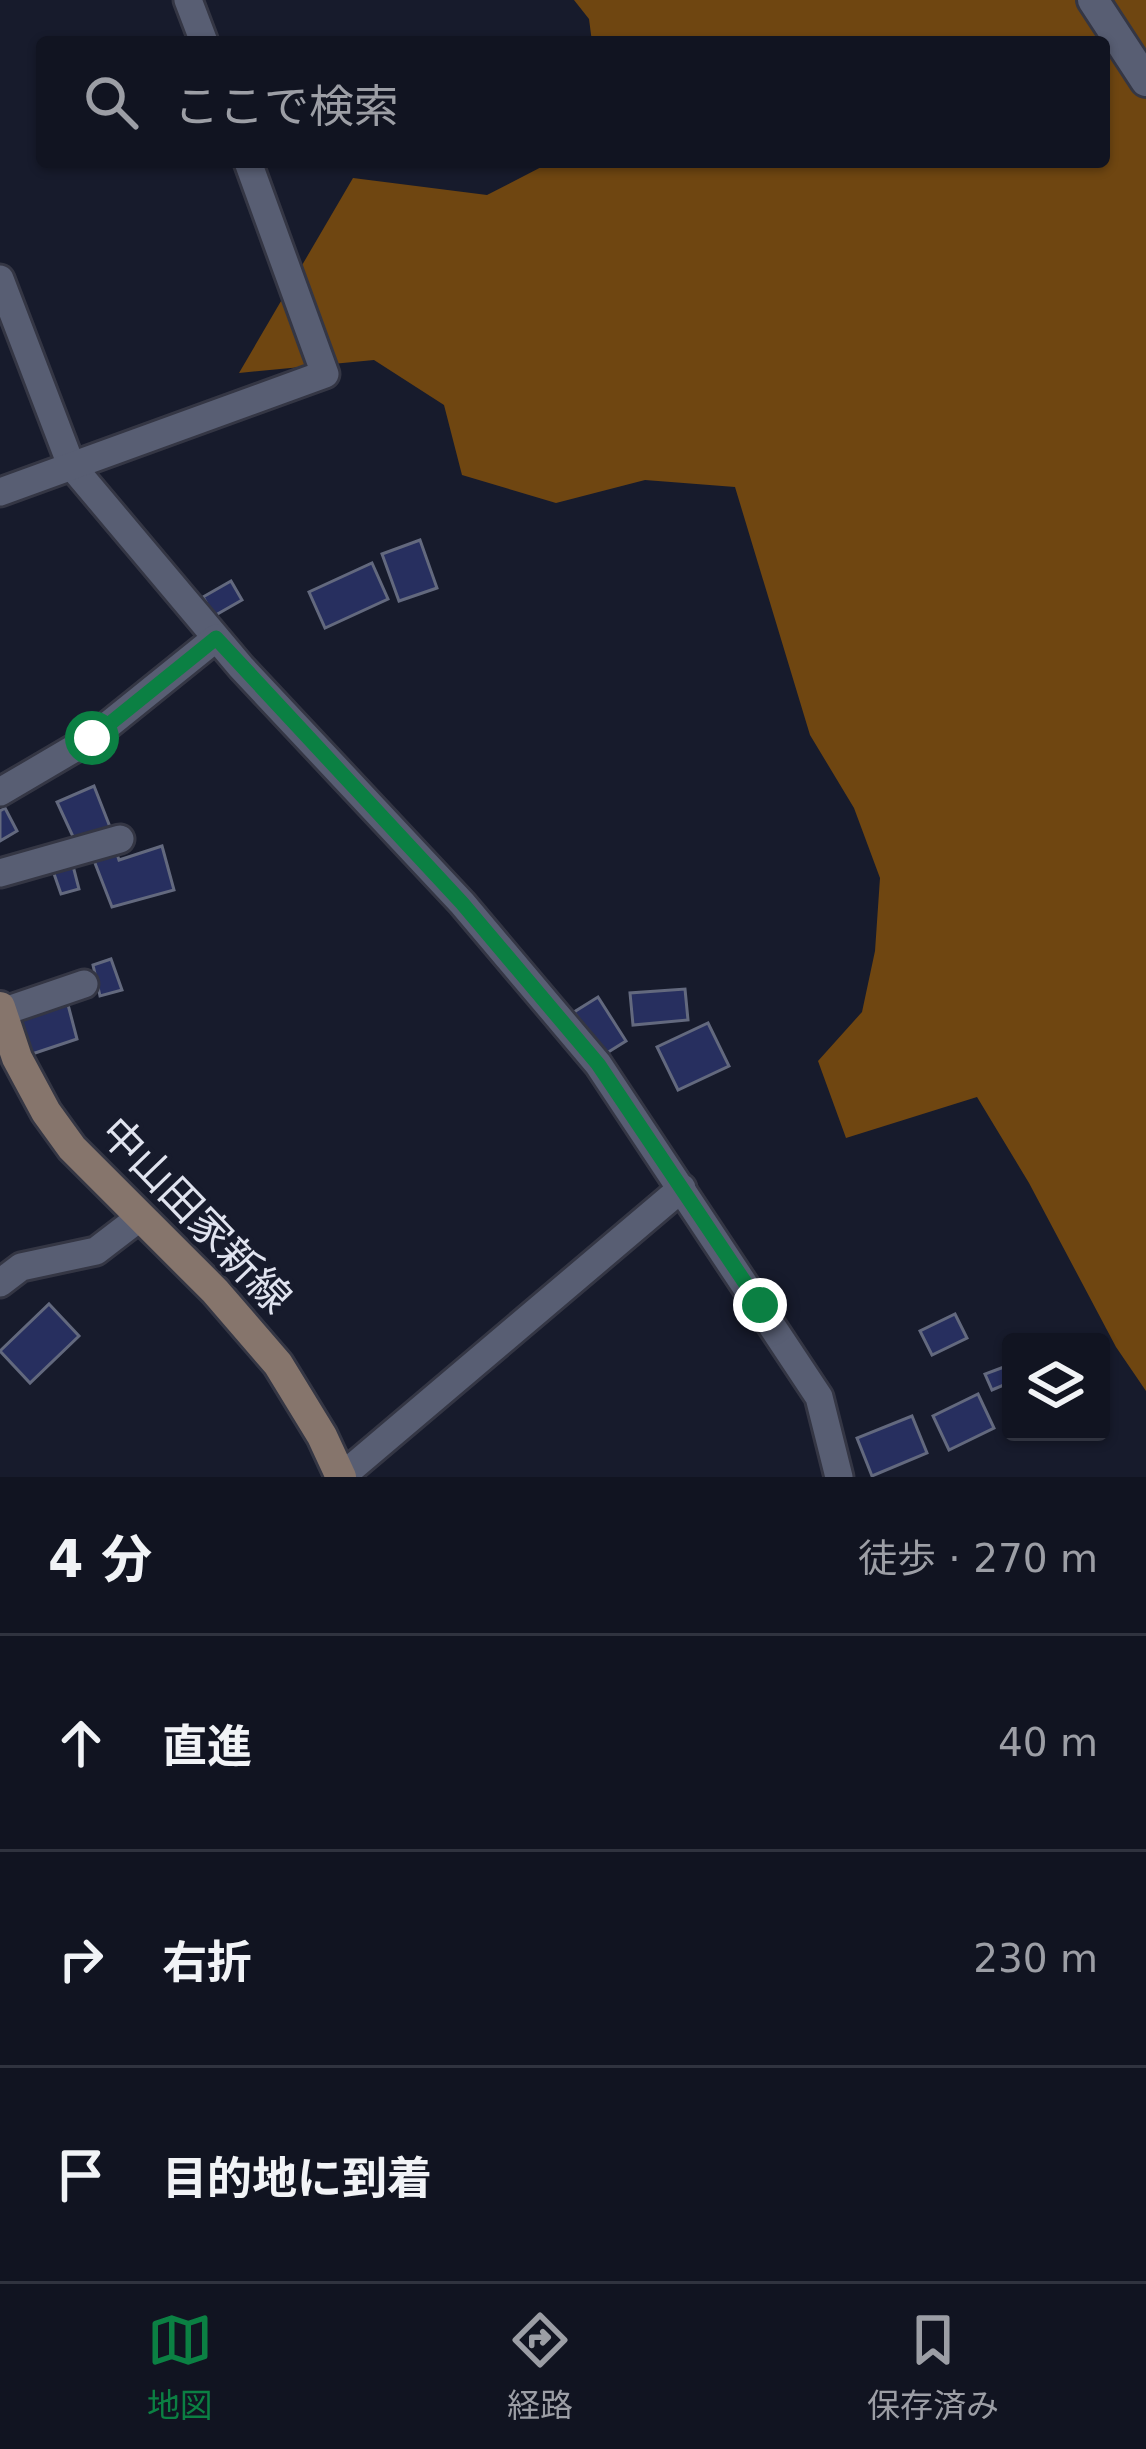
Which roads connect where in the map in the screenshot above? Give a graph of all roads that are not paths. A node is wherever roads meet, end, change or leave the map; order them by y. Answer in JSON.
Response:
{"nodes":[{"id":1,"x":188,"y":0,"type":"edge"},
{"id":2,"x":1093,"y":0,"type":"edge"},
{"id":3,"x":202,"y":36,"type":"edge"},
{"id":4,"x":1146,"y":80,"type":"edge"},
{"id":5,"x":250,"y":168,"type":"edge"},
{"id":6,"x":0,"y":279,"type":"edge"},
{"id":7,"x":70,"y":465,"type":"junction"},
{"id":8,"x":0,"y":492,"type":"edge"},
{"id":9,"x":216,"y":638,"type":"junction"},
{"id":10,"x":0,"y":792,"type":"edge"},
{"id":11,"x":120,"y":839,"type":"dead end"},
{"id":12,"x":0,"y":873,"type":"edge"},
{"id":13,"x":84,"y":985,"type":"dead end"},
{"id":14,"x":1,"y":1009,"type":"edge"},
{"id":15,"x":682,"y":1188,"type":"junction"},
{"id":16,"x":139,"y":1218,"type":"junction"},
{"id":17,"x":0,"y":1283,"type":"edge"},
{"id":18,"x":341,"y":1477,"type":"edge"},
{"id":19,"x":839,"y":1477,"type":"edge"}],
"edges":[{"from":1,"to":3,"type":"street"},
{"from":2,"to":4,"type":"street"},
{"from":5,"to":7,"type":"street"},
{"from":6,"to":7,"type":"street"},
{"from":7,"to":8,"type":"street"},
{"from":7,"to":9,"type":"street"},
{"from":9,"to":10,"type":"street"},
{"from":9,"to":15,"type":"street"},
{"from":11,"to":12,"type":"street"},
{"from":13,"to":14,"type":"street"},
{"from":14,"to":16,"type":"main road","name":"中山田家新線"},
{"from":15,"to":18,"type":"street"},
{"from":15,"to":19,"type":"street"},
{"from":16,"to":17,"type":"street"},
{"from":16,"to":18,"type":"main road","name":"中山田家新線"}]}
